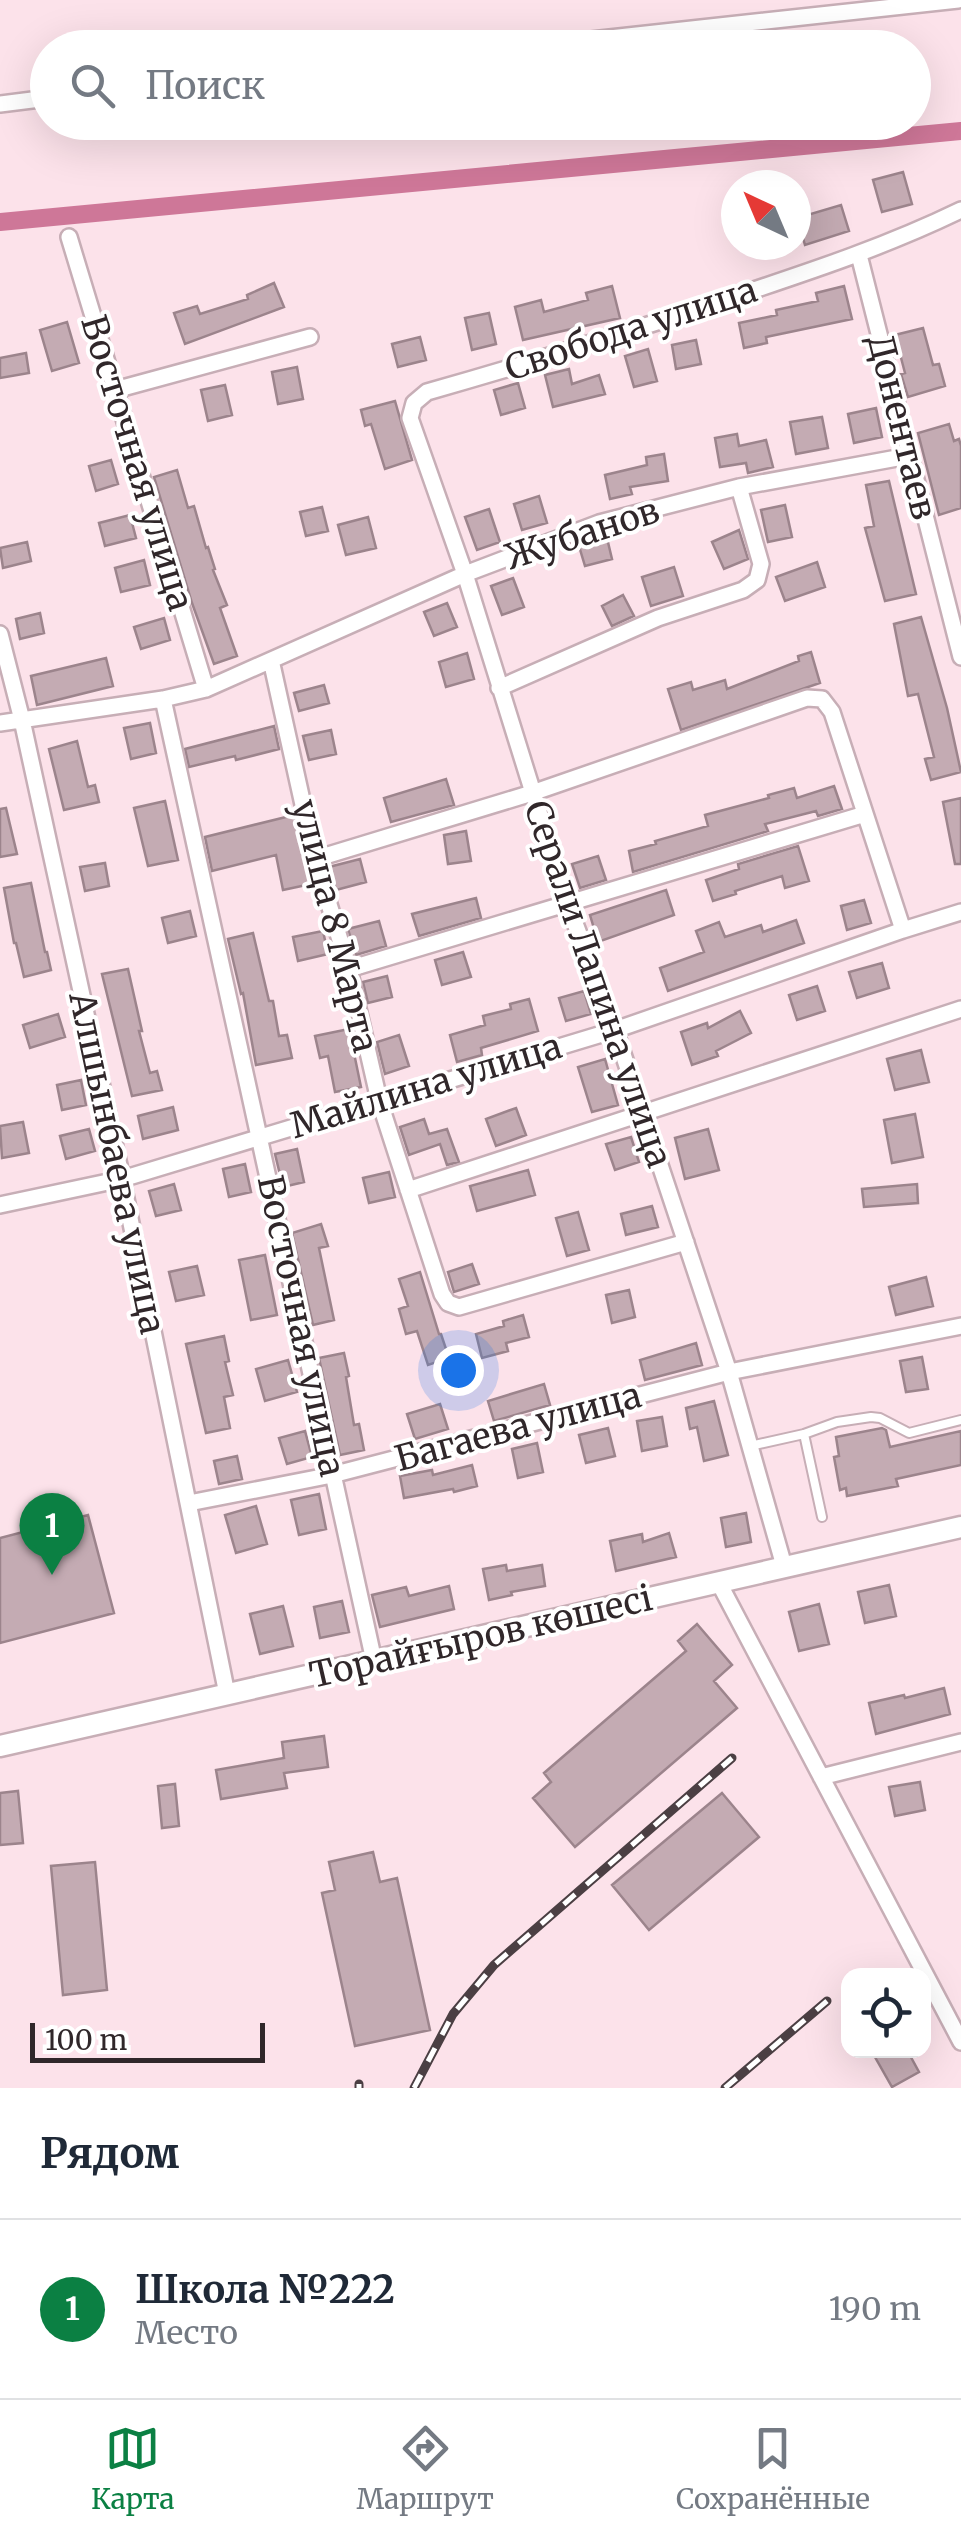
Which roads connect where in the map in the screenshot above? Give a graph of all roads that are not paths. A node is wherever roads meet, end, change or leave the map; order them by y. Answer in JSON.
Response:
{"nodes":[{"id":1,"x":958,"y":0,"type":"edge"},
{"id":2,"x":683,"y":30,"type":"edge"},
{"id":3,"x":30,"y":100,"type":"edge"},
{"id":4,"x":0,"y":104,"type":"edge"},
{"id":5,"x":961,"y":210,"type":"edge"},
{"id":6,"x":68,"y":237,"type":"dead end"},
{"id":7,"x":858,"y":255,"type":"junction"},
{"id":8,"x":310,"y":337,"type":"dead end"},
{"id":9,"x":115,"y":390,"type":"junction"},
{"id":10,"x":414,"y":404,"type":"joint"},
{"id":11,"x":908,"y":456,"type":"junction"},
{"id":12,"x":739,"y":487,"type":"junction"},
{"id":13,"x":465,"y":574,"type":"junction"},
{"id":14,"x":957,"y":626,"type":"edge"},
{"id":15,"x":0,"y":634,"type":"edge"},
{"id":16,"x":961,"y":657,"type":"edge"},
{"id":17,"x":271,"y":660,"type":"junction"},
{"id":18,"x":499,"y":688,"type":"junction"},
{"id":19,"x":206,"y":689,"type":"junction"},
{"id":20,"x":162,"y":699,"type":"junction"},
{"id":21,"x":22,"y":720,"type":"junction"},
{"id":22,"x":0,"y":724,"type":"edge"},
{"id":23,"x":532,"y":793,"type":"junction"},
{"id":24,"x":865,"y":814,"type":"junction"},
{"id":25,"x":315,"y":859,"type":"junction"},
{"id":26,"x":568,"y":902,"type":"junction"},
{"id":27,"x":961,"y":912,"type":"edge"},
{"id":28,"x":903,"y":930,"type":"junction"},
{"id":29,"x":349,"y":969,"type":"junction"},
{"id":30,"x":961,"y":1009,"type":"edge"},
{"id":31,"x":615,"y":1030,"type":"junction"},
{"id":32,"x":379,"y":1100,"type":"junction"},
{"id":33,"x":642,"y":1114,"type":"junction"},
{"id":34,"x":260,"y":1136,"type":"junction"},
{"id":35,"x":122,"y":1179,"type":"junction"},
{"id":36,"x":408,"y":1190,"type":"junction"},
{"id":37,"x":1,"y":1199,"type":"edge"},
{"id":38,"x":686,"y":1242,"type":"junction"},
{"id":39,"x":961,"y":1326,"type":"edge"},
{"id":40,"x":729,"y":1372,"type":"junction"},
{"id":41,"x":961,"y":1420,"type":"edge"},
{"id":42,"x":804,"y":1434,"type":"junction"},
{"id":43,"x":750,"y":1446,"type":"junction"},
{"id":44,"x":332,"y":1475,"type":"junction"},
{"id":45,"x":189,"y":1503,"type":"junction"},
{"id":46,"x":822,"y":1517,"type":"dead end"},
{"id":47,"x":961,"y":1526,"type":"edge"},
{"id":48,"x":784,"y":1566,"type":"junction"},
{"id":49,"x":718,"y":1582,"type":"junction"},
{"id":50,"x":374,"y":1661,"type":"junction"},
{"id":51,"x":228,"y":1694,"type":"junction"},
{"id":52,"x":961,"y":1742,"type":"edge"},
{"id":53,"x":0,"y":1746,"type":"edge"},
{"id":54,"x":822,"y":1778,"type":"junction"},
{"id":55,"x":961,"y":2042,"type":"edge"}],
"edges":[{"from":1,"to":2,"type":"street"},
{"from":3,"to":4,"type":"street"},
{"from":5,"to":7,"type":"street","name":"Свобода улица"},
{"from":6,"to":9,"type":"street","name":"Восточная улица"},
{"from":7,"to":10,"type":"street","name":"Свобода улица"},
{"from":7,"to":11,"type":"street","name":"Донентаев"},
{"from":8,"to":9,"type":"street"},
{"from":9,"to":19,"type":"street","name":"Восточная улица"},
{"from":10,"to":13,"type":"street","name":"Серали Лапина улица"},
{"from":11,"to":12,"type":"street","name":"Жубанов"},
{"from":11,"to":14,"type":"street","name":"Донентаев"},
{"from":12,"to":13,"type":"street","name":"Жубанов"},
{"from":12,"to":18,"type":"street"},
{"from":13,"to":17,"type":"street","name":"Жубанов"},
{"from":13,"to":18,"type":"street","name":"Серали Лапина улица"},
{"from":14,"to":16,"type":"street","name":"Донентаев"},
{"from":15,"to":21,"type":"street","name":"Алшынбаева улица"},
{"from":17,"to":19,"type":"street","name":"Жубанов"},
{"from":17,"to":25,"type":"street","name":"улица 8 Марта"},
{"from":18,"to":23,"type":"street","name":"Серали Лапина улица"},
{"from":19,"to":20,"type":"street","name":"Жубанов"},
{"from":20,"to":21,"type":"street","name":"Жубанов"},
{"from":20,"to":34,"type":"street","name":"Восточная улица"},
{"from":21,"to":22,"type":"street","name":"Жубанов"},
{"from":21,"to":35,"type":"street","name":"Алшынбаева улица"},
{"from":23,"to":24,"type":"street"},
{"from":23,"to":25,"type":"street"},
{"from":23,"to":26,"type":"street","name":"Серали Лапина улица"},
{"from":24,"to":26,"type":"street"},
{"from":24,"to":28,"type":"street"},
{"from":25,"to":29,"type":"street","name":"улица 8 Марта"},
{"from":26,"to":29,"type":"street"},
{"from":26,"to":31,"type":"street","name":"Серали Лапина улица"},
{"from":27,"to":28,"type":"street","name":"Майлина улица"},
{"from":28,"to":31,"type":"street","name":"Майлина улица"},
{"from":29,"to":32,"type":"street","name":"улица 8 Марта"},
{"from":30,"to":33,"type":"street"},
{"from":31,"to":32,"type":"street","name":"Майлина улица"},
{"from":31,"to":33,"type":"street","name":"Серали Лапина улица"},
{"from":32,"to":34,"type":"street","name":"Майлина улица"},
{"from":32,"to":36,"type":"street","name":"улица 8 Марта"},
{"from":33,"to":36,"type":"street"},
{"from":33,"to":38,"type":"street","name":"Серали Лапина улица"},
{"from":34,"to":35,"type":"street","name":"Майлина улица"},
{"from":34,"to":44,"type":"street","name":"Восточная улица"},
{"from":35,"to":37,"type":"street","name":"Майлина улица"},
{"from":35,"to":45,"type":"street","name":"Алшынбаева улица"},
{"from":36,"to":38,"type":"street","name":"улица 8 Марта"},
{"from":38,"to":40,"type":"street","name":"Серали Лапина улица"},
{"from":39,"to":40,"type":"street","name":"Багаева улица"},
{"from":40,"to":43,"type":"street","name":"Серали Лапина улица"},
{"from":40,"to":44,"type":"street","name":"Багаева улица"},
{"from":41,"to":42,"type":"lane"},
{"from":42,"to":43,"type":"lane"},
{"from":42,"to":46,"type":"lane"},
{"from":43,"to":48,"type":"street","name":"Серали Лапина улица"},
{"from":44,"to":45,"type":"street","name":"Багаева улица"},
{"from":44,"to":50,"type":"street","name":"Восточная улица"},
{"from":45,"to":51,"type":"street","name":"Алшынбаева улица"},
{"from":47,"to":48,"type":"street","name":"Торайғыров көшесі"},
{"from":48,"to":49,"type":"street","name":"Торайғыров көшесі"},
{"from":49,"to":50,"type":"street","name":"Торайғыров көшесі"},
{"from":49,"to":54,"type":"street"},
{"from":50,"to":51,"type":"street","name":"Торайғыров көшесі"},
{"from":51,"to":53,"type":"street","name":"Торайғыров көшесі"},
{"from":52,"to":54,"type":"street"},
{"from":54,"to":55,"type":"street"}]}
